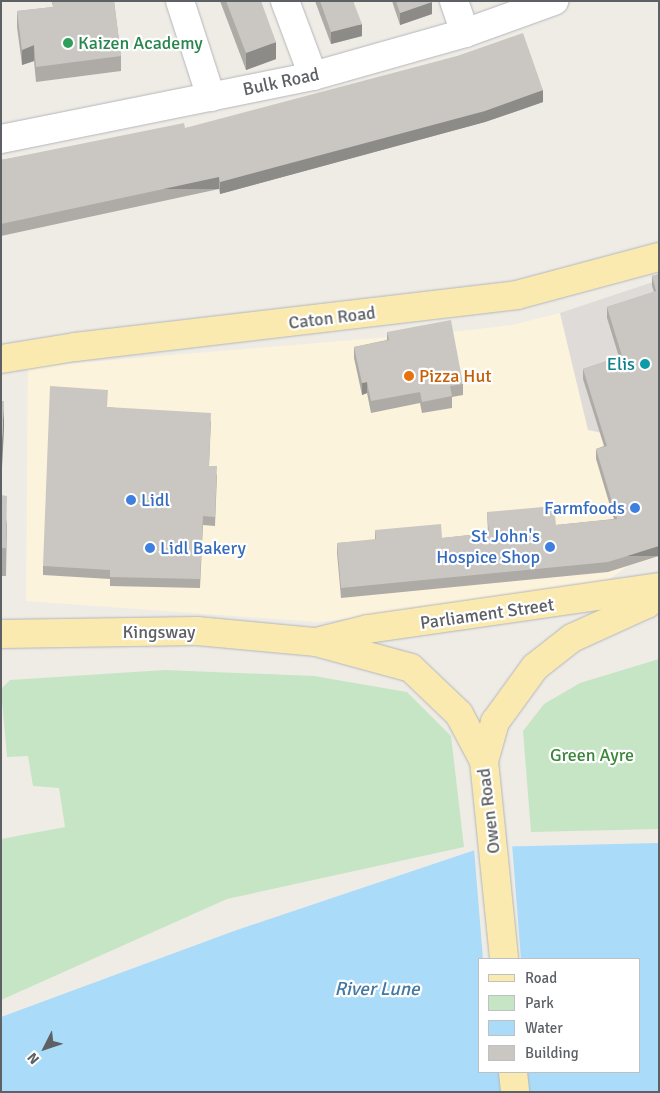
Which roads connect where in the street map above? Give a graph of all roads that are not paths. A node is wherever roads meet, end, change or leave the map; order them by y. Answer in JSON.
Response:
{"nodes":[{"id":1,"x":180,"y":1,"type":"edge"},
{"id":2,"x":285,"y":1,"type":"edge"},
{"id":3,"x":454,"y":1,"type":"edge"},
{"id":4,"x":554,"y":1,"type":"edge"},
{"id":5,"x":465,"y":33,"type":"junction"},
{"id":6,"x":313,"y":76,"type":"junction"},
{"id":7,"x":211,"y":97,"type":"junction"},
{"id":8,"x":1,"y":139,"type":"edge"},
{"id":9,"x":659,"y":257,"type":"edge"},
{"id":10,"x":1,"y":360,"type":"edge"},
{"id":11,"x":659,"y":589,"type":"edge"},
{"id":12,"x":1,"y":634,"type":"edge"},
{"id":13,"x":316,"y":642,"type":"junction"},
{"id":14,"x":486,"y":774,"type":"junction"},
{"id":15,"x":504,"y":958,"type":"edge"},
{"id":16,"x":513,"y":1073,"type":"edge"},
{"id":17,"x":515,"y":1092,"type":"edge"}],
"edges":[{"from":1,"to":7,"type":"street"},
{"from":2,"to":6,"type":"street"},
{"from":3,"to":5,"type":"street"},
{"from":4,"to":5,"type":"street","name":"Bulk Road"},
{"from":5,"to":6,"type":"street","name":"Bulk Road"},
{"from":6,"to":7,"type":"street","name":"Bulk Road"},
{"from":7,"to":8,"type":"street","name":"Bulk Road"},
{"from":9,"to":10,"type":"main road","name":"Caton Road"},
{"from":11,"to":13,"type":"main road","name":"Parliament Street"},
{"from":11,"to":14,"type":"main road"},
{"from":12,"to":13,"type":"main road","name":"Kingsway"},
{"from":13,"to":14,"type":"main road","name":"Owen Road"},
{"from":14,"to":15,"type":"main road","name":"Owen Road"},
{"from":16,"to":17,"type":"main road"}]}
